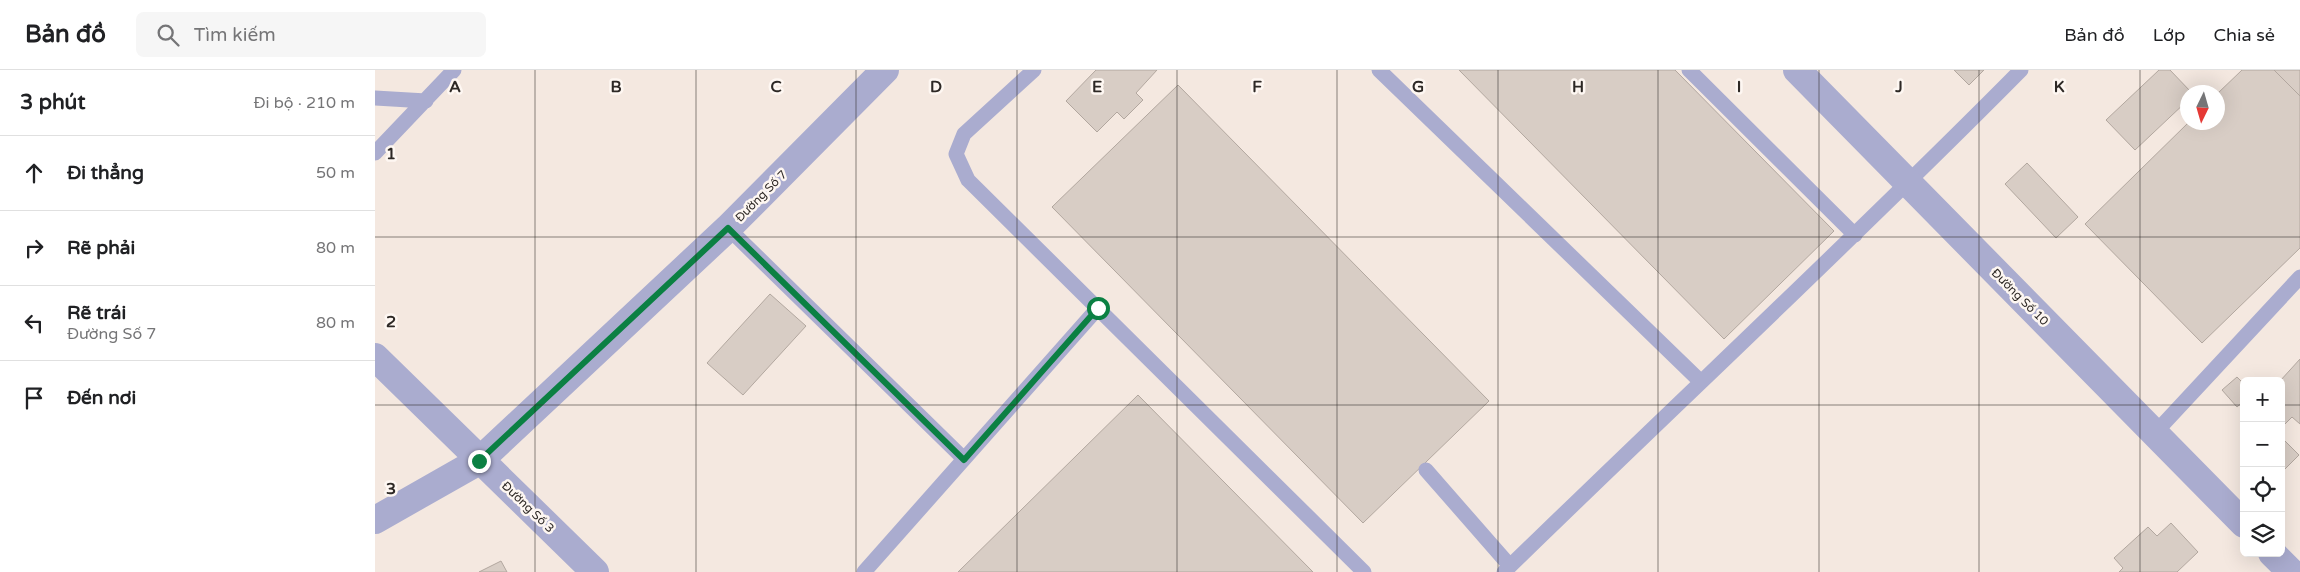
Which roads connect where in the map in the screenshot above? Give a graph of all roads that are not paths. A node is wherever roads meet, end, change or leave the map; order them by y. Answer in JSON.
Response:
{"nodes":[{"id":1,"x":454,"y":70,"type":"edge"},
{"id":2,"x":885,"y":70,"type":"edge"},
{"id":3,"x":1034,"y":70,"type":"edge"},
{"id":4,"x":1379,"y":70,"type":"edge"},
{"id":5,"x":1689,"y":70,"type":"edge"},
{"id":6,"x":1797,"y":70,"type":"edge"},
{"id":7,"x":2021,"y":70,"type":"edge"},
{"id":8,"x":375,"y":98,"type":"edge"},
{"id":9,"x":425,"y":101,"type":"junction"},
{"id":10,"x":375,"y":153,"type":"edge"},
{"id":11,"x":1909,"y":184,"type":"junction"},
{"id":12,"x":728,"y":228,"type":"junction"},
{"id":13,"x":1855,"y":235,"type":"junction"},
{"id":14,"x":2300,"y":277,"type":"edge"},
{"id":15,"x":1098,"y":308,"type":"junction"},
{"id":16,"x":375,"y":357,"type":"edge"},
{"id":17,"x":1700,"y":382,"type":"junction"},
{"id":18,"x":2155,"y":433,"type":"junction"},
{"id":19,"x":964,"y":460,"type":"junction"},
{"id":20,"x":479,"y":461,"type":"junction"},
{"id":21,"x":1426,"y":470,"type":"dead end"},
{"id":22,"x":375,"y":520,"type":"edge"},
{"id":23,"x":2240,"y":520,"type":"edge"},
{"id":24,"x":2276,"y":557,"type":"edge"},
{"id":25,"x":1507,"y":569,"type":"edge"},
{"id":26,"x":595,"y":572,"type":"edge"},
{"id":27,"x":864,"y":572,"type":"edge"},
{"id":28,"x":1364,"y":572,"type":"edge"},
{"id":29,"x":2291,"y":572,"type":"edge"}],
"edges":[{"from":1,"to":9,"type":"lane"},
{"from":2,"to":12,"type":"street","name":"Đường Số 7"},
{"from":3,"to":15,"type":"lane"},
{"from":4,"to":17,"type":"lane"},
{"from":5,"to":13,"type":"lane"},
{"from":6,"to":11,"type":"street","name":"Đường Số 10"},
{"from":7,"to":11,"type":"lane"},
{"from":8,"to":9,"type":"lane"},
{"from":9,"to":10,"type":"lane"},
{"from":11,"to":13,"type":"lane"},
{"from":11,"to":18,"type":"street","name":"Đường Số 10"},
{"from":12,"to":19,"type":"lane"},
{"from":12,"to":20,"type":"street","name":"Đường Số 7"},
{"from":13,"to":17,"type":"lane"},
{"from":14,"to":18,"type":"lane"},
{"from":15,"to":19,"type":"lane"},
{"from":15,"to":28,"type":"lane"},
{"from":16,"to":20,"type":"street","name":"Đường Số 3"},
{"from":17,"to":25,"type":"lane"},
{"from":18,"to":23,"type":"street","name":"Đường Số 10"},
{"from":19,"to":27,"type":"lane"},
{"from":20,"to":22,"type":"street","name":"Đường Số 7"},
{"from":20,"to":26,"type":"street","name":"Đường Số 3"},
{"from":21,"to":25,"type":"lane"},
{"from":24,"to":29,"type":"street"}]}
